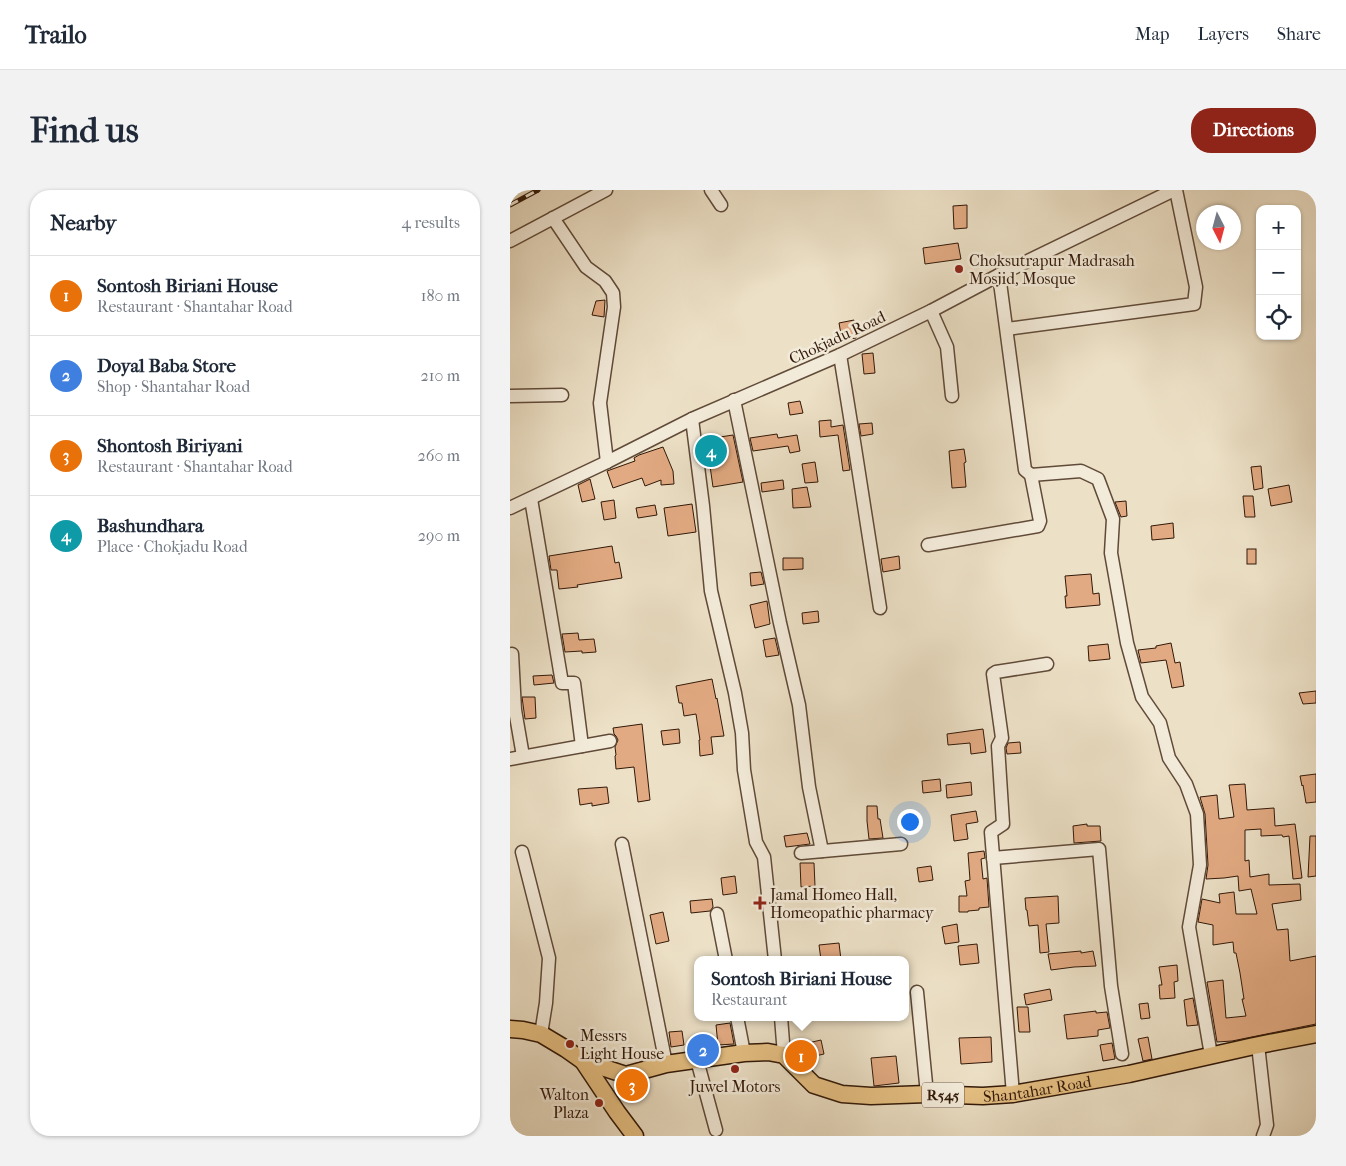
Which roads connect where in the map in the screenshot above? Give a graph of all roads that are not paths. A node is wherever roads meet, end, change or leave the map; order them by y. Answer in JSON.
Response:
{"nodes":[{"id":1,"x":606,"y":190,"type":"edge"},
{"id":2,"x":711,"y":190,"type":"edge"},
{"id":3,"x":1175,"y":190,"type":"edge"},
{"id":4,"x":721,"y":205,"type":"dead end"},
{"id":5,"x":553,"y":218,"type":"junction"},
{"id":6,"x":510,"y":241,"type":"edge"},
{"id":7,"x":999,"y":275,"type":"junction"},
{"id":8,"x":931,"y":311,"type":"junction"},
{"id":9,"x":1006,"y":329,"type":"junction"},
{"id":10,"x":840,"y":355,"type":"junction"},
{"id":11,"x":562,"y":395,"type":"dead end"},
{"id":12,"x":510,"y":396,"type":"edge"},
{"id":13,"x":952,"y":396,"type":"dead end"},
{"id":14,"x":734,"y":400,"type":"junction"},
{"id":15,"x":692,"y":419,"type":"junction"},
{"id":16,"x":607,"y":462,"type":"junction"},
{"id":17,"x":1031,"y":475,"type":"junction"},
{"id":18,"x":531,"y":499,"type":"junction"},
{"id":19,"x":510,"y":508,"type":"edge"},
{"id":20,"x":928,"y":545,"type":"dead end"},
{"id":21,"x":880,"y":608,"type":"dead end"},
{"id":22,"x":512,"y":654,"type":"dead end"},
{"id":23,"x":1047,"y":664,"type":"dead end"},
{"id":24,"x":610,"y":741,"type":"dead end"},
{"id":25,"x":582,"y":746,"type":"junction"},
{"id":26,"x":523,"y":756,"type":"junction"},
{"id":27,"x":510,"y":759,"type":"edge"},
{"id":28,"x":622,"y":844,"type":"dead end"},
{"id":29,"x":901,"y":844,"type":"dead end"},
{"id":30,"x":822,"y":850,"type":"junction"},
{"id":31,"x":522,"y":852,"type":"dead end"},
{"id":32,"x":801,"y":853,"type":"dead end"},
{"id":33,"x":993,"y":858,"type":"junction"},
{"id":34,"x":717,"y":914,"type":"dead end"},
{"id":35,"x":725,"y":956,"type":"edge"},
{"id":36,"x":775,"y":956,"type":"edge"},
{"id":37,"x":917,"y":992,"type":"dead end"},
{"id":38,"x":738,"y":1021,"type":"edge"},
{"id":39,"x":781,"y":1021,"type":"edge"},
{"id":40,"x":510,"y":1029,"type":"edge"},
{"id":41,"x":541,"y":1034,"type":"junction"},
{"id":42,"x":1316,"y":1034,"type":"edge"},
{"id":43,"x":1258,"y":1045,"type":"junction"},
{"id":44,"x":744,"y":1054,"type":"junction"},
{"id":45,"x":1122,"y":1054,"type":"dead end"},
{"id":46,"x":784,"y":1055,"type":"junction"},
{"id":47,"x":1211,"y":1056,"type":"junction"},
{"id":48,"x":697,"y":1060,"type":"junction"},
{"id":49,"x":583,"y":1061,"type":"junction"},
{"id":50,"x":666,"y":1064,"type":"junction"},
{"id":51,"x":626,"y":1075,"type":"junction"},
{"id":52,"x":927,"y":1094,"type":"junction"},
{"id":53,"x":1014,"y":1094,"type":"junction"},
{"id":54,"x":607,"y":1096,"type":"junction"},
{"id":55,"x":716,"y":1130,"type":"dead end"},
{"id":56,"x":635,"y":1136,"type":"edge"},
{"id":57,"x":1263,"y":1136,"type":"edge"}],
"edges":[{"from":1,"to":5,"type":"street"},
{"from":2,"to":4,"type":"street"},
{"from":3,"to":7,"type":"street","name":"Chokjadu Road"},
{"from":3,"to":9,"type":"street"},
{"from":5,"to":6,"type":"street"},
{"from":5,"to":16,"type":"street"},
{"from":7,"to":8,"type":"street","name":"Chokjadu Road"},
{"from":7,"to":9,"type":"street"},
{"from":8,"to":10,"type":"street","name":"Chokjadu Road"},
{"from":8,"to":13,"type":"street"},
{"from":9,"to":17,"type":"street"},
{"from":10,"to":14,"type":"street","name":"Chokjadu Road"},
{"from":10,"to":21,"type":"street"},
{"from":11,"to":12,"type":"street"},
{"from":14,"to":15,"type":"street","name":"Chokjadu Road"},
{"from":14,"to":30,"type":"street"},
{"from":15,"to":16,"type":"street","name":"Chokjadu Road"},
{"from":15,"to":36,"type":"street"},
{"from":16,"to":18,"type":"street","name":"Chokjadu Road"},
{"from":17,"to":20,"type":"street"},
{"from":17,"to":47,"type":"street"},
{"from":18,"to":19,"type":"street","name":"Chokjadu Road"},
{"from":18,"to":25,"type":"street"},
{"from":22,"to":26,"type":"street"},
{"from":23,"to":33,"type":"street"},
{"from":24,"to":25,"type":"street"},
{"from":25,"to":26,"type":"street"},
{"from":26,"to":27,"type":"street"},
{"from":28,"to":50,"type":"street"},
{"from":29,"to":30,"type":"street"},
{"from":30,"to":32,"type":"street"},
{"from":31,"to":41,"type":"street"},
{"from":33,"to":45,"type":"street"},
{"from":33,"to":53,"type":"street"},
{"from":34,"to":35,"type":"street"},
{"from":37,"to":52,"type":"street"},
{"from":38,"to":44,"type":"street"},
{"from":39,"to":46,"type":"street"},
{"from":40,"to":41,"type":"main road"},
{"from":41,"to":49,"type":"main road"},
{"from":42,"to":43,"type":"main road","name":"Shantahar Road","number":"R545"},
{"from":43,"to":47,"type":"main road","name":"Shantahar Road","number":"R545"},
{"from":43,"to":57,"type":"street"},
{"from":44,"to":46,"type":"main road"},
{"from":44,"to":48,"type":"main road"},
{"from":46,"to":52,"type":"main road","name":"Shantahar Road","number":"R545"},
{"from":47,"to":53,"type":"main road","name":"Shantahar Road","number":"R545"},
{"from":48,"to":50,"type":"main road"},
{"from":48,"to":55,"type":"street"},
{"from":49,"to":51,"type":"main road"},
{"from":49,"to":54,"type":"main road"},
{"from":50,"to":51,"type":"main road"},
{"from":51,"to":54,"type":"main road"},
{"from":52,"to":53,"type":"main road","name":"Shantahar Road","number":"R545"},
{"from":54,"to":56,"type":"main road"}]}
